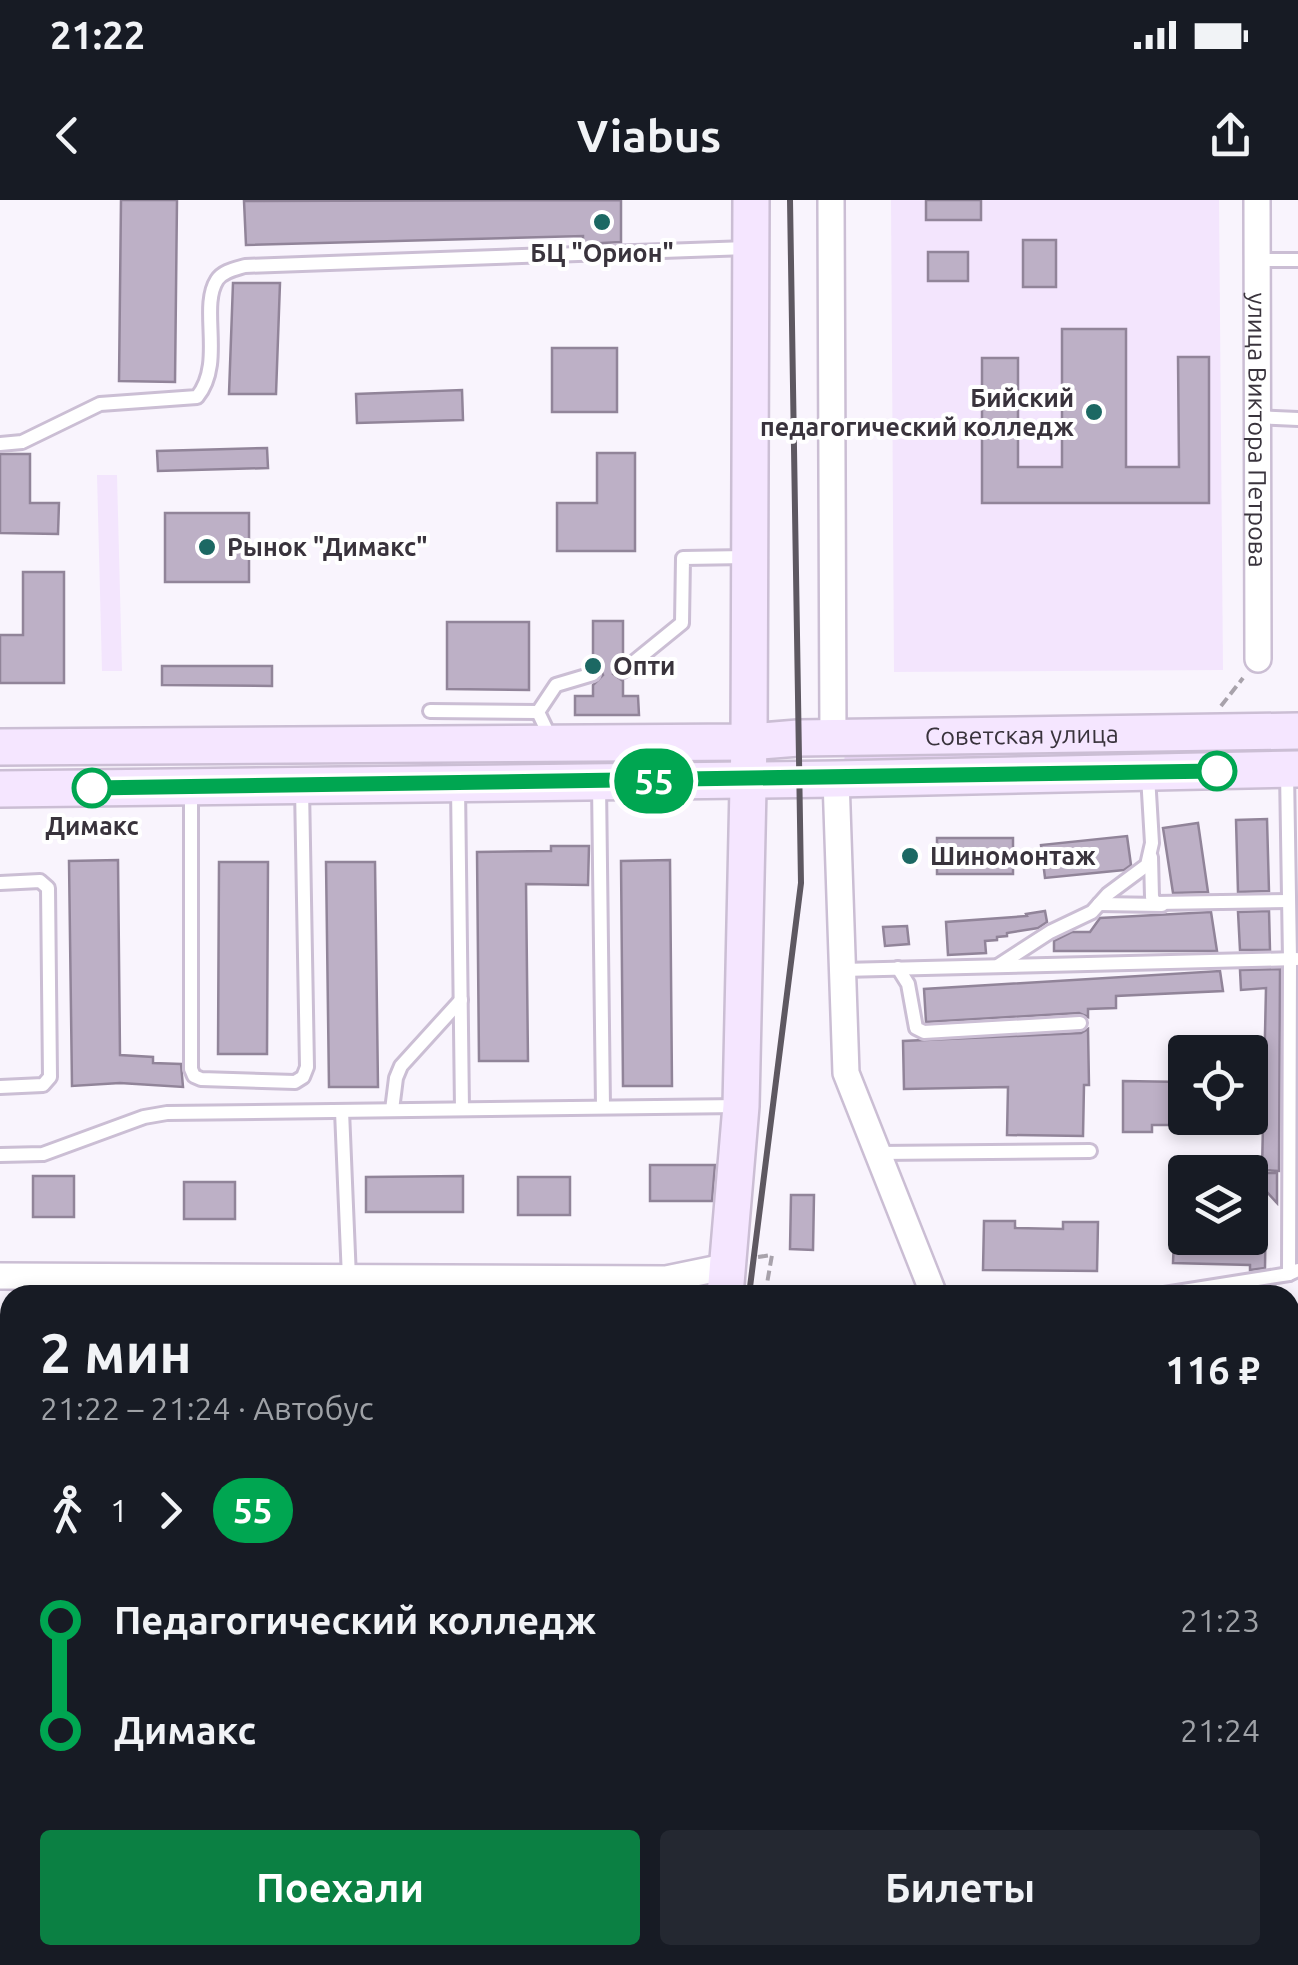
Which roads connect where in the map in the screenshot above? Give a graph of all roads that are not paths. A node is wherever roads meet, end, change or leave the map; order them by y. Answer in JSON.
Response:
{"nodes":[{"id":1,"x":750,"y":200,"type":"edge"},
{"id":2,"x":830,"y":200,"type":"edge"},
{"id":3,"x":1256,"y":200,"type":"edge"},
{"id":4,"x":750,"y":248,"type":"junction"},
{"id":5,"x":1258,"y":260,"type":"junction"},
{"id":6,"x":1298,"y":260,"type":"edge"},
{"id":7,"x":1256,"y":417,"type":"junction"},
{"id":8,"x":1298,"y":419,"type":"edge"},
{"id":9,"x":0,"y":444,"type":"edge"},
{"id":10,"x":747,"y":557,"type":"junction"},
{"id":11,"x":1258,"y":659,"type":"road end"},
{"id":12,"x":623,"y":671,"type":"dead end"},
{"id":13,"x":592,"y":674,"type":"dead end"},
{"id":14,"x":430,"y":711,"type":"dead end"},
{"id":15,"x":545,"y":728,"type":"junction"},
{"id":16,"x":1298,"y":731,"type":"edge"},
{"id":17,"x":833,"y":739,"type":"junction"},
{"id":18,"x":749,"y":742,"type":"junction"},
{"id":19,"x":124,"y":746,"type":"junction"},
{"id":20,"x":0,"y":747,"type":"edge"},
{"id":21,"x":1292,"y":769,"type":"edge"},
{"id":22,"x":1148,"y":773,"type":"junction"},
{"id":23,"x":836,"y":779,"type":"junction"},
{"id":24,"x":748,"y":780,"type":"junction"},
{"id":25,"x":599,"y":782,"type":"junction"},
{"id":26,"x":550,"y":783,"type":"junction"},
{"id":27,"x":458,"y":784,"type":"junction"},
{"id":28,"x":302,"y":786,"type":"junction"},
{"id":29,"x":123,"y":787,"type":"junction"},
{"id":30,"x":192,"y":787,"type":"junction"},
{"id":31,"x":0,"y":789,"type":"edge"},
{"id":32,"x":1150,"y":854,"type":"junction"},
{"id":33,"x":0,"y":884,"type":"edge"},
{"id":34,"x":1289,"y":901,"type":"junction"},
{"id":35,"x":1099,"y":904,"type":"junction"},
{"id":36,"x":1162,"y":905,"type":"junction"},
{"id":37,"x":1294,"y":959,"type":"edge"},
{"id":38,"x":997,"y":966,"type":"junction"},
{"id":39,"x":898,"y":968,"type":"junction"},
{"id":40,"x":842,"y":970,"type":"junction"},
{"id":41,"x":460,"y":1000,"type":"junction"},
{"id":42,"x":1080,"y":1024,"type":"dead end"},
{"id":43,"x":0,"y":1087,"type":"edge"},
{"id":44,"x":740,"y":1106,"type":"junction"},
{"id":45,"x":603,"y":1108,"type":"junction"},
{"id":46,"x":392,"y":1110,"type":"junction"},
{"id":47,"x":462,"y":1110,"type":"junction"},
{"id":48,"x":342,"y":1111,"type":"junction"},
{"id":49,"x":1090,"y":1150,"type":"dead end"},
{"id":50,"x":878,"y":1152,"type":"junction"},
{"id":51,"x":0,"y":1155,"type":"edge"},
{"id":52,"x":1293,"y":1272,"type":"edge"},
{"id":53,"x":0,"y":1276,"type":"edge"},
{"id":54,"x":348,"y":1278,"type":"junction"},
{"id":55,"x":727,"y":1280,"type":"edge"},
{"id":56,"x":930,"y":1285,"type":"edge"},
{"id":57,"x":1217,"y":1285,"type":"edge"}],
"edges":[{"from":1,"to":4,"type":"main road"},
{"from":2,"to":17,"type":"street"},
{"from":3,"to":5,"type":"street","name":"улица Виктора Петрова"},
{"from":4,"to":9,"type":"lane"},
{"from":4,"to":10,"type":"main road"},
{"from":5,"to":6,"type":"lane"},
{"from":5,"to":7,"type":"street","name":"улица Виктора Петрова"},
{"from":7,"to":8,"type":"lane"},
{"from":7,"to":11,"type":"street","name":"улица Виктора Петрова"},
{"from":10,"to":12,"type":"lane"},
{"from":10,"to":18,"type":"main road"},
{"from":13,"to":15,"type":"lane"},
{"from":14,"to":15,"type":"lane"},
{"from":15,"to":18,"type":"main road","name":"Советская улица"},
{"from":15,"to":19,"type":"main road","name":"Советская улица"},
{"from":15,"to":26,"type":"main road"},
{"from":16,"to":17,"type":"main road","name":"Советская улица"},
{"from":17,"to":18,"type":"main road","name":"Советская улица"},
{"from":17,"to":23,"type":"main road"},
{"from":18,"to":24,"type":"main road"},
{"from":19,"to":20,"type":"main road","name":"Советская улица"},
{"from":19,"to":29,"type":"main road"},
{"from":21,"to":22,"type":"main road","name":"Советская улица"},
{"from":21,"to":34,"type":"lane"},
{"from":22,"to":23,"type":"main road","name":"Советская улица"},
{"from":22,"to":32,"type":"lane"},
{"from":23,"to":24,"type":"main road","name":"Советская улица"},
{"from":23,"to":40,"type":"street"},
{"from":24,"to":25,"type":"main road","name":"Советская улица"},
{"from":24,"to":44,"type":"main road"},
{"from":25,"to":26,"type":"main road","name":"Советская улица"},
{"from":25,"to":45,"type":"lane"},
{"from":26,"to":27,"type":"main road","name":"Советская улица"},
{"from":27,"to":28,"type":"main road","name":"Советская улица"},
{"from":27,"to":41,"type":"lane"},
{"from":28,"to":30,"type":"main road","name":"Советская улица"},
{"from":28,"to":30,"type":"lane"},
{"from":29,"to":30,"type":"main road","name":"Советская улица"},
{"from":29,"to":31,"type":"main road","name":"Советская улица"},
{"from":32,"to":35,"type":"lane"},
{"from":32,"to":36,"type":"lane"},
{"from":33,"to":43,"type":"lane"},
{"from":34,"to":36,"type":"lane"},
{"from":34,"to":37,"type":"lane"},
{"from":35,"to":36,"type":"lane"},
{"from":35,"to":38,"type":"lane"},
{"from":37,"to":38,"type":"lane"},
{"from":37,"to":52,"type":"lane"},
{"from":38,"to":39,"type":"lane"},
{"from":39,"to":40,"type":"lane"},
{"from":39,"to":42,"type":"lane"},
{"from":40,"to":50,"type":"street"},
{"from":41,"to":46,"type":"lane"},
{"from":41,"to":47,"type":"lane"},
{"from":44,"to":45,"type":"lane"},
{"from":44,"to":55,"type":"main road"},
{"from":45,"to":47,"type":"lane"},
{"from":46,"to":47,"type":"lane"},
{"from":46,"to":48,"type":"lane"},
{"from":48,"to":51,"type":"lane"},
{"from":48,"to":54,"type":"lane"},
{"from":49,"to":50,"type":"lane"},
{"from":50,"to":56,"type":"street"},
{"from":52,"to":57,"type":"lane"},
{"from":53,"to":54,"type":"street"},
{"from":54,"to":55,"type":"street"}]}
